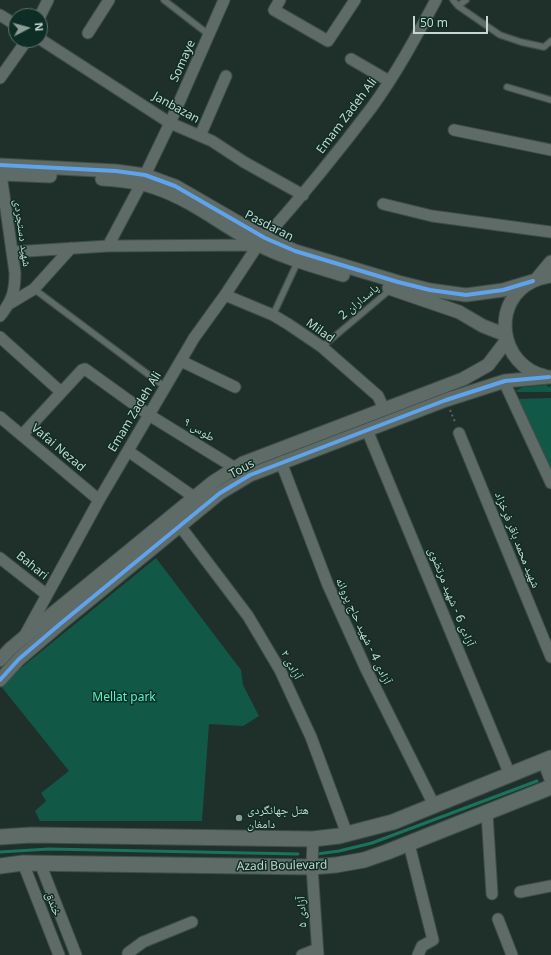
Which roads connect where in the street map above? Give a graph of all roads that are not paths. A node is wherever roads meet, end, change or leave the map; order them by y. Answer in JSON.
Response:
{"nodes":[{"id":1,"x":109,"y":0,"type":"edge"},
{"id":2,"x":164,"y":0,"type":"edge"},
{"id":3,"x":224,"y":0,"type":"edge"},
{"id":4,"x":280,"y":0,"type":"edge"},
{"id":5,"x":355,"y":0,"type":"edge"},
{"id":6,"x":436,"y":0,"type":"edge"},
{"id":7,"x":453,"y":0,"type":"edge"},
{"id":8,"x":466,"y":0,"type":"edge"},
{"id":9,"x":458,"y":6,"type":"junction"},
{"id":10,"x":88,"y":33,"type":"dead end"},
{"id":11,"x":208,"y":34,"type":"junction"},
{"id":12,"x":551,"y":41,"type":"edge"},
{"id":13,"x":48,"y":44,"type":"edge"},
{"id":14,"x":21,"y":48,"type":"edge"},
{"id":15,"x":351,"y":60,"type":"dead end"},
{"id":16,"x":226,"y":76,"type":"dead end"},
{"id":17,"x":0,"y":78,"type":"edge"},
{"id":18,"x":389,"y":81,"type":"junction"},
{"id":19,"x":507,"y":87,"type":"dead end"},
{"id":20,"x":551,"y":100,"type":"edge"},
{"id":21,"x":170,"y":122,"type":"junction"},
{"id":22,"x":454,"y":130,"type":"dead end"},
{"id":23,"x":200,"y":136,"type":"junction"},
{"id":24,"x":551,"y":150,"type":"edge"},
{"id":25,"x":0,"y":171,"type":"edge"},
{"id":26,"x":143,"y":179,"type":"junction"},
{"id":27,"x":303,"y":195,"type":"junction"},
{"id":28,"x":383,"y":204,"type":"dead end"},
{"id":29,"x":551,"y":232,"type":"edge"},
{"id":30,"x":262,"y":241,"type":"junction"},
{"id":31,"x":108,"y":246,"type":"junction"},
{"id":32,"x":71,"y":248,"type":"junction"},
{"id":33,"x":12,"y":252,"type":"junction"},
{"id":34,"x":298,"y":261,"type":"junction"},
{"id":35,"x":551,"y":262,"type":"edge"},
{"id":36,"x":551,"y":276,"type":"edge"},
{"id":37,"x":534,"y":280,"type":"junction"},
{"id":38,"x":34,"y":289,"type":"junction"},
{"id":39,"x":391,"y":289,"type":"junction"},
{"id":40,"x":225,"y":295,"type":"junction"},
{"id":41,"x":9,"y":304,"type":"junction"},
{"id":42,"x":273,"y":315,"type":"junction"},
{"id":43,"x":0,"y":316,"type":"edge"},
{"id":44,"x":0,"y":337,"type":"edge"},
{"id":45,"x":506,"y":338,"type":"junction"},
{"id":46,"x":322,"y":347,"type":"junction"},
{"id":47,"x":181,"y":361,"type":"junction"},
{"id":48,"x":550,"y":377,"type":"edge"},
{"id":49,"x":165,"y":387,"type":"junction"},
{"id":50,"x":235,"y":387,"type":"dead end"},
{"id":51,"x":507,"y":388,"type":"dead end"},
{"id":52,"x":61,"y":392,"type":"junction"},
{"id":53,"x":384,"y":409,"type":"junction"},
{"id":54,"x":149,"y":415,"type":"junction"},
{"id":55,"x":0,"y":417,"type":"edge"},
{"id":56,"x":367,"y":430,"type":"junction"},
{"id":57,"x":459,"y":433,"type":"road end"},
{"id":58,"x":22,"y":435,"type":"junction"},
{"id":59,"x":128,"y":451,"type":"junction"},
{"id":60,"x":281,"y":462,"type":"junction"},
{"id":61,"x":235,"y":468,"type":"junction"},
{"id":62,"x":551,"y":483,"type":"edge"},
{"id":63,"x":194,"y":497,"type":"junction"},
{"id":64,"x":99,"y":500,"type":"junction"},
{"id":65,"x":180,"y":526,"type":"junction"},
{"id":66,"x":0,"y":558,"type":"edge"},
{"id":67,"x":46,"y":597,"type":"junction"},
{"id":68,"x":52,"y":614,"type":"junction"},
{"id":69,"x":23,"y":638,"type":"junction"},
{"id":70,"x":551,"y":657,"type":"edge"},
{"id":71,"x":0,"y":660,"type":"edge"},
{"id":72,"x":0,"y":680,"type":"edge"},
{"id":73,"x":547,"y":760,"type":"edge"},
{"id":74,"x":510,"y":775,"type":"junction"},
{"id":75,"x":551,"y":782,"type":"edge"},
{"id":76,"x":551,"y":787,"type":"edge"},
{"id":77,"x":434,"y":805,"type":"junction"},
{"id":78,"x":487,"y":812,"type":"junction"},
{"id":79,"x":347,"y":834,"type":"junction"},
{"id":80,"x":0,"y":837,"type":"edge"},
{"id":81,"x":313,"y":840,"type":"junction"},
{"id":82,"x":409,"y":844,"type":"junction"},
{"id":83,"x":23,"y":863,"type":"junction"},
{"id":84,"x":40,"y":863,"type":"junction"},
{"id":85,"x":0,"y":866,"type":"edge"},
{"id":86,"x":312,"y":867,"type":"junction"},
{"id":87,"x":551,"y":886,"type":"edge"},
{"id":88,"x":520,"y":892,"type":"dead end"},
{"id":89,"x":492,"y":894,"type":"dead end"},
{"id":90,"x":498,"y":919,"type":"dead end"},
{"id":91,"x":192,"y":922,"type":"dead end"},
{"id":92,"x":317,"y":952,"type":"edge"},
{"id":93,"x":59,"y":955,"type":"edge"},
{"id":94,"x":76,"y":955,"type":"edge"},
{"id":95,"x":128,"y":955,"type":"edge"},
{"id":96,"x":302,"y":955,"type":"edge"},
{"id":97,"x":418,"y":955,"type":"edge"},
{"id":98,"x":512,"y":955,"type":"edge"}],
"edges":[{"from":1,"to":10,"type":"street"},
{"from":2,"to":11,"type":"lane"},
{"from":3,"to":11,"type":"street","name":"Somaye"},
{"from":4,"to":5,"type":"street"},
{"from":6,"to":18,"type":"street","name":"Emam Zadeh Ali"},
{"from":7,"to":9,"type":"lane"},
{"from":8,"to":9,"type":"lane"},
{"from":9,"to":12,"type":"lane"},
{"from":11,"to":21,"type":"street","name":"Somaye"},
{"from":13,"to":21,"type":"street","name":"Janbazan"},
{"from":14,"to":17,"type":"street"},
{"from":15,"to":18,"type":"street"},
{"from":16,"to":23,"type":"street"},
{"from":18,"to":27,"type":"street","name":"Emam Zadeh Ali"},
{"from":19,"to":20,"type":"lane"},
{"from":21,"to":23,"type":"street","name":"Janbazan"},
{"from":21,"to":26,"type":"street","name":"Somaye"},
{"from":22,"to":24,"type":"street"},
{"from":23,"to":27,"type":"street","name":"Janbazan"},
{"from":25,"to":26,"type":"street","name":"Pasdaran"},
{"from":25,"to":33,"type":"street","name":"شهید دستجردی"},
{"from":26,"to":30,"type":"street","name":"Pasdaran"},
{"from":26,"to":31,"type":"street","name":"Somaye"},
{"from":27,"to":30,"type":"street","name":"Emam Zadeh Ali"},
{"from":28,"to":29,"type":"street"},
{"from":30,"to":31,"type":"street"},
{"from":30,"to":34,"type":"street","name":"Pasdaran"},
{"from":30,"to":37,"type":"street","name":"Pasdaran"},
{"from":30,"to":40,"type":"street","name":"Emam Zadeh Ali"},
{"from":31,"to":32,"type":"street"},
{"from":32,"to":33,"type":"street"},
{"from":32,"to":38,"type":"street"},
{"from":33,"to":41,"type":"street","name":"شهید دستجردی"},
{"from":34,"to":39,"type":"street","name":"Pasdaran"},
{"from":34,"to":42,"type":"lane"},
{"from":35,"to":37,"type":"street"},
{"from":36,"to":37,"type":"street","name":"Pasdaran"},
{"from":37,"to":45,"type":"street"},
{"from":38,"to":41,"type":"street"},
{"from":38,"to":49,"type":"lane"},
{"from":39,"to":45,"type":"street","name":"Pasdaran"},
{"from":39,"to":46,"type":"lane","name":"پاسداران 2"},
{"from":40,"to":42,"type":"street","name":"Milad"},
{"from":40,"to":47,"type":"street","name":"Emam Zadeh Ali"},
{"from":41,"to":43,"type":"street","name":"شهید دستجردی"},
{"from":42,"to":46,"type":"street","name":"Milad"},
{"from":44,"to":52,"type":"street"},
{"from":45,"to":48,"type":"street"},
{"from":45,"to":53,"type":"street","name":"Tous"},
{"from":46,"to":53,"type":"street","name":"Milad"},
{"from":47,"to":49,"type":"street","name":"Emam Zadeh Ali"},
{"from":47,"to":50,"type":"street"},
{"from":48,"to":56,"type":"street","name":"Tous"},
{"from":49,"to":54,"type":"street","name":"Emam Zadeh Ali"},
{"from":51,"to":62,"type":"street"},
{"from":52,"to":54,"type":"street","name":"طوس ۹"},
{"from":52,"to":58,"type":"street"},
{"from":53,"to":61,"type":"street","name":"Tous"},
{"from":54,"to":59,"type":"street","name":"Emam Zadeh Ali"},
{"from":54,"to":61,"type":"street","name":"طوس ۹"},
{"from":55,"to":58,"type":"street","name":"Vafai Nezad"},
{"from":56,"to":60,"type":"street","name":"Tous"},
{"from":56,"to":74,"type":"street","name":"آزادی 6 - شهید مرتضوی"},
{"from":57,"to":70,"type":"street","name":"شهید محمد باقر فرخزاد"},
{"from":58,"to":64,"type":"street","name":"Vafai Nezad"},
{"from":59,"to":63,"type":"street"},
{"from":59,"to":64,"type":"street","name":"Emam Zadeh Ali"},
{"from":60,"to":65,"type":"street","name":"Tous"},
{"from":60,"to":77,"type":"street","name":"آزادی 4 - شهید حاج پروانه"},
{"from":61,"to":63,"type":"street","name":"Tous"},
{"from":63,"to":68,"type":"street","name":"Tous"},
{"from":64,"to":67,"type":"street","name":"Emam Zadeh Ali"},
{"from":65,"to":72,"type":"street","name":"Tous"},
{"from":65,"to":79,"type":"street","name":"آزادی ۲"},
{"from":66,"to":67,"type":"street","name":"Bahari"},
{"from":67,"to":68,"type":"street"},
{"from":67,"to":69,"type":"street","name":"Emam Zadeh Ali"},
{"from":68,"to":69,"type":"street","name":"Tous"},
{"from":69,"to":71,"type":"street","name":"Tous"},
{"from":73,"to":74,"type":"main road"},
{"from":73,"to":75,"type":"street"},
{"from":74,"to":77,"type":"main road"},
{"from":76,"to":78,"type":"main road","name":"Azadi Boulevard"},
{"from":77,"to":79,"type":"main road"},
{"from":78,"to":82,"type":"main road","name":"Azadi Boulevard"},
{"from":78,"to":89,"type":"street"},
{"from":79,"to":81,"type":"main road"},
{"from":80,"to":81,"type":"main road"},
{"from":81,"to":86,"type":"street","name":"آزادی ۵"},
{"from":82,"to":86,"type":"main road","name":"Azadi Boulevard"},
{"from":82,"to":97,"type":"street"},
{"from":83,"to":84,"type":"main road","name":"Azadi Boulevard"},
{"from":83,"to":85,"type":"main road","name":"Azadi Boulevard"},
{"from":83,"to":93,"type":"street","name":"خندق"},
{"from":84,"to":86,"type":"main road","name":"Azadi Boulevard"},
{"from":84,"to":94,"type":"street","name":"خندق"},
{"from":86,"to":92,"type":"street","name":"آزادی ۵"},
{"from":87,"to":88,"type":"street"},
{"from":90,"to":98,"type":"street"},
{"from":91,"to":95,"type":"street"},
{"from":92,"to":96,"type":"street"}]}
